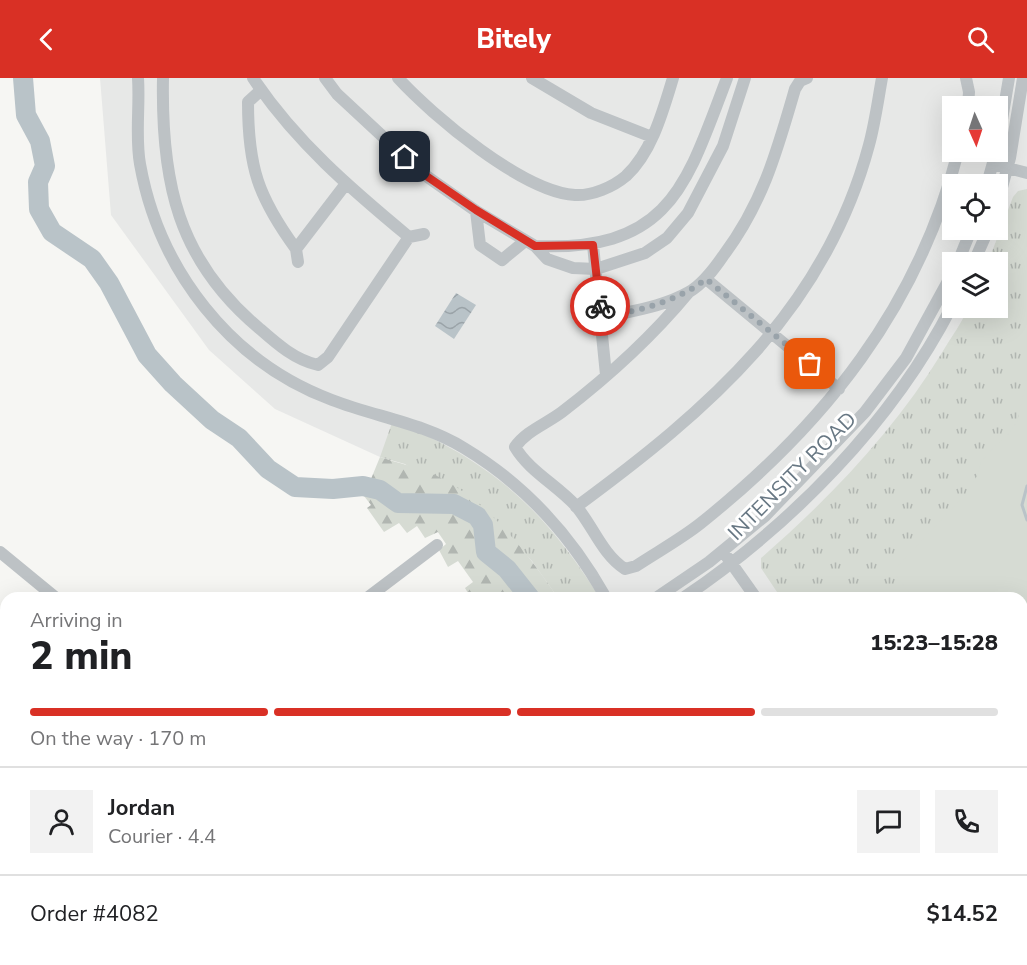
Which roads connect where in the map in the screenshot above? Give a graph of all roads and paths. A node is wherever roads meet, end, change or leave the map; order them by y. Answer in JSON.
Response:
{"nodes":[{"id":1,"x":138,"y":78,"type":"edge"},
{"id":2,"x":163,"y":78,"type":"edge"},
{"id":3,"x":253,"y":78,"type":"edge"},
{"id":4,"x":325,"y":78,"type":"edge"},
{"id":5,"x":398,"y":78,"type":"edge"},
{"id":6,"x":532,"y":78,"type":"edge"},
{"id":7,"x":673,"y":78,"type":"edge"},
{"id":8,"x":727,"y":78,"type":"edge"},
{"id":9,"x":745,"y":78,"type":"edge"},
{"id":10,"x":807,"y":78,"type":"edge"},
{"id":11,"x":882,"y":78,"type":"edge"},
{"id":12,"x":966,"y":78,"type":"edge"},
{"id":13,"x":1008,"y":78,"type":"edge"},
{"id":14,"x":1023,"y":78,"type":"edge"},
{"id":15,"x":261,"y":90,"type":"junction"},
{"id":16,"x":969,"y":96,"type":"edge"},
{"id":17,"x":1005,"y":96,"type":"edge"},
{"id":18,"x":652,"y":137,"type":"junction"},
{"id":19,"x":956,"y":162,"type":"edge"},
{"id":20,"x":1000,"y":162,"type":"edge"},
{"id":21,"x":1008,"y":168,"type":"junction"},
{"id":22,"x":1027,"y":173,"type":"edge"},
{"id":23,"x":1006,"y":174,"type":"edge"},
{"id":24,"x":686,"y":180,"type":"junction"},
{"id":25,"x":345,"y":185,"type":"junction"},
{"id":26,"x":702,"y":190,"type":"junction"},
{"id":27,"x":476,"y":210,"type":"junction"},
{"id":28,"x":424,"y":234,"type":"dead end"},
{"id":29,"x":409,"y":237,"type":"junction"},
{"id":30,"x":530,"y":244,"type":"junction"},
{"id":31,"x":593,"y":245,"type":"junction"},
{"id":32,"x":596,"y":269,"type":"junction"},
{"id":33,"x":706,"y":279,"type":"junction"},
{"id":34,"x":689,"y":292,"type":"junction"},
{"id":35,"x":942,"y":293,"type":"edge"},
{"id":36,"x":601,"y":318,"type":"junction"},
{"id":37,"x":945,"y":318,"type":"edge"},
{"id":38,"x":773,"y":334,"type":"junction"},
{"id":39,"x":606,"y":375,"type":"junction"},
{"id":40,"x":839,"y":389,"type":"junction"},
{"id":41,"x":576,"y":507,"type":"junction"},
{"id":42,"x":437,"y":545,"type":"dead end"},
{"id":43,"x":723,"y":551,"type":"junction"},
{"id":44,"x":0,"y":552,"type":"edge"},
{"id":45,"x":731,"y":562,"type":"junction"},
{"id":46,"x":49,"y":592,"type":"edge"},
{"id":47,"x":375,"y":592,"type":"edge"},
{"id":48,"x":602,"y":592,"type":"edge"},
{"id":49,"x":665,"y":592,"type":"edge"},
{"id":50,"x":691,"y":592,"type":"edge"},
{"id":51,"x":752,"y":592,"type":"edge"}],
"edges":[{"from":1,"to":48,"type":"street"},
{"from":2,"to":29,"type":"street"},
{"from":3,"to":15,"type":"street"},
{"from":4,"to":27,"type":"street"},
{"from":5,"to":18,"type":"street"},
{"from":6,"to":18,"type":"street"},
{"from":7,"to":18,"type":"street"},
{"from":8,"to":24,"type":"street"},
{"from":9,"to":26,"type":"street"},
{"from":10,"to":33,"type":"street"},
{"from":11,"to":38,"type":"street"},
{"from":12,"to":16,"type":"street"},
{"from":13,"to":17,"type":"street"},
{"from":14,"to":21,"type":"street"},
{"from":15,"to":25,"type":"street"},
{"from":15,"to":25,"type":"street"},
{"from":19,"to":40,"type":"street"},
{"from":20,"to":21,"type":"street"},
{"from":21,"to":22,"type":"street"},
{"from":21,"to":23,"type":"street"},
{"from":24,"to":26,"type":"street"},
{"from":24,"to":31,"type":"street"},
{"from":25,"to":29,"type":"street"},
{"from":26,"to":32,"type":"street"},
{"from":27,"to":30,"type":"street"},
{"from":27,"to":30,"type":"street"},
{"from":28,"to":29,"type":"street"},
{"from":30,"to":31,"type":"street"},
{"from":30,"to":32,"type":"street"},
{"from":31,"to":32,"type":"street"},
{"from":32,"to":36,"type":"street"},
{"from":33,"to":34,"type":"street"},
{"from":33,"to":38,"type":"street"},
{"from":34,"to":36,"type":"street"},
{"from":34,"to":39,"type":"street"},
{"from":35,"to":43,"type":"street","name":"INTENSITY ROAD"},
{"from":36,"to":39,"type":"street"},
{"from":37,"to":45,"type":"street","name":"INTENSITY ROAD"},
{"from":38,"to":40,"type":"street"},
{"from":38,"to":41,"type":"street"},
{"from":39,"to":41,"type":"street"},
{"from":40,"to":41,"type":"street"},
{"from":42,"to":47,"type":"street"},
{"from":43,"to":45,"type":"street"},
{"from":43,"to":49,"type":"street","name":"INTENSITY ROAD"},
{"from":44,"to":46,"type":"street"},
{"from":45,"to":50,"type":"street","name":"INTENSITY ROAD"},
{"from":45,"to":51,"type":"street"}]}
